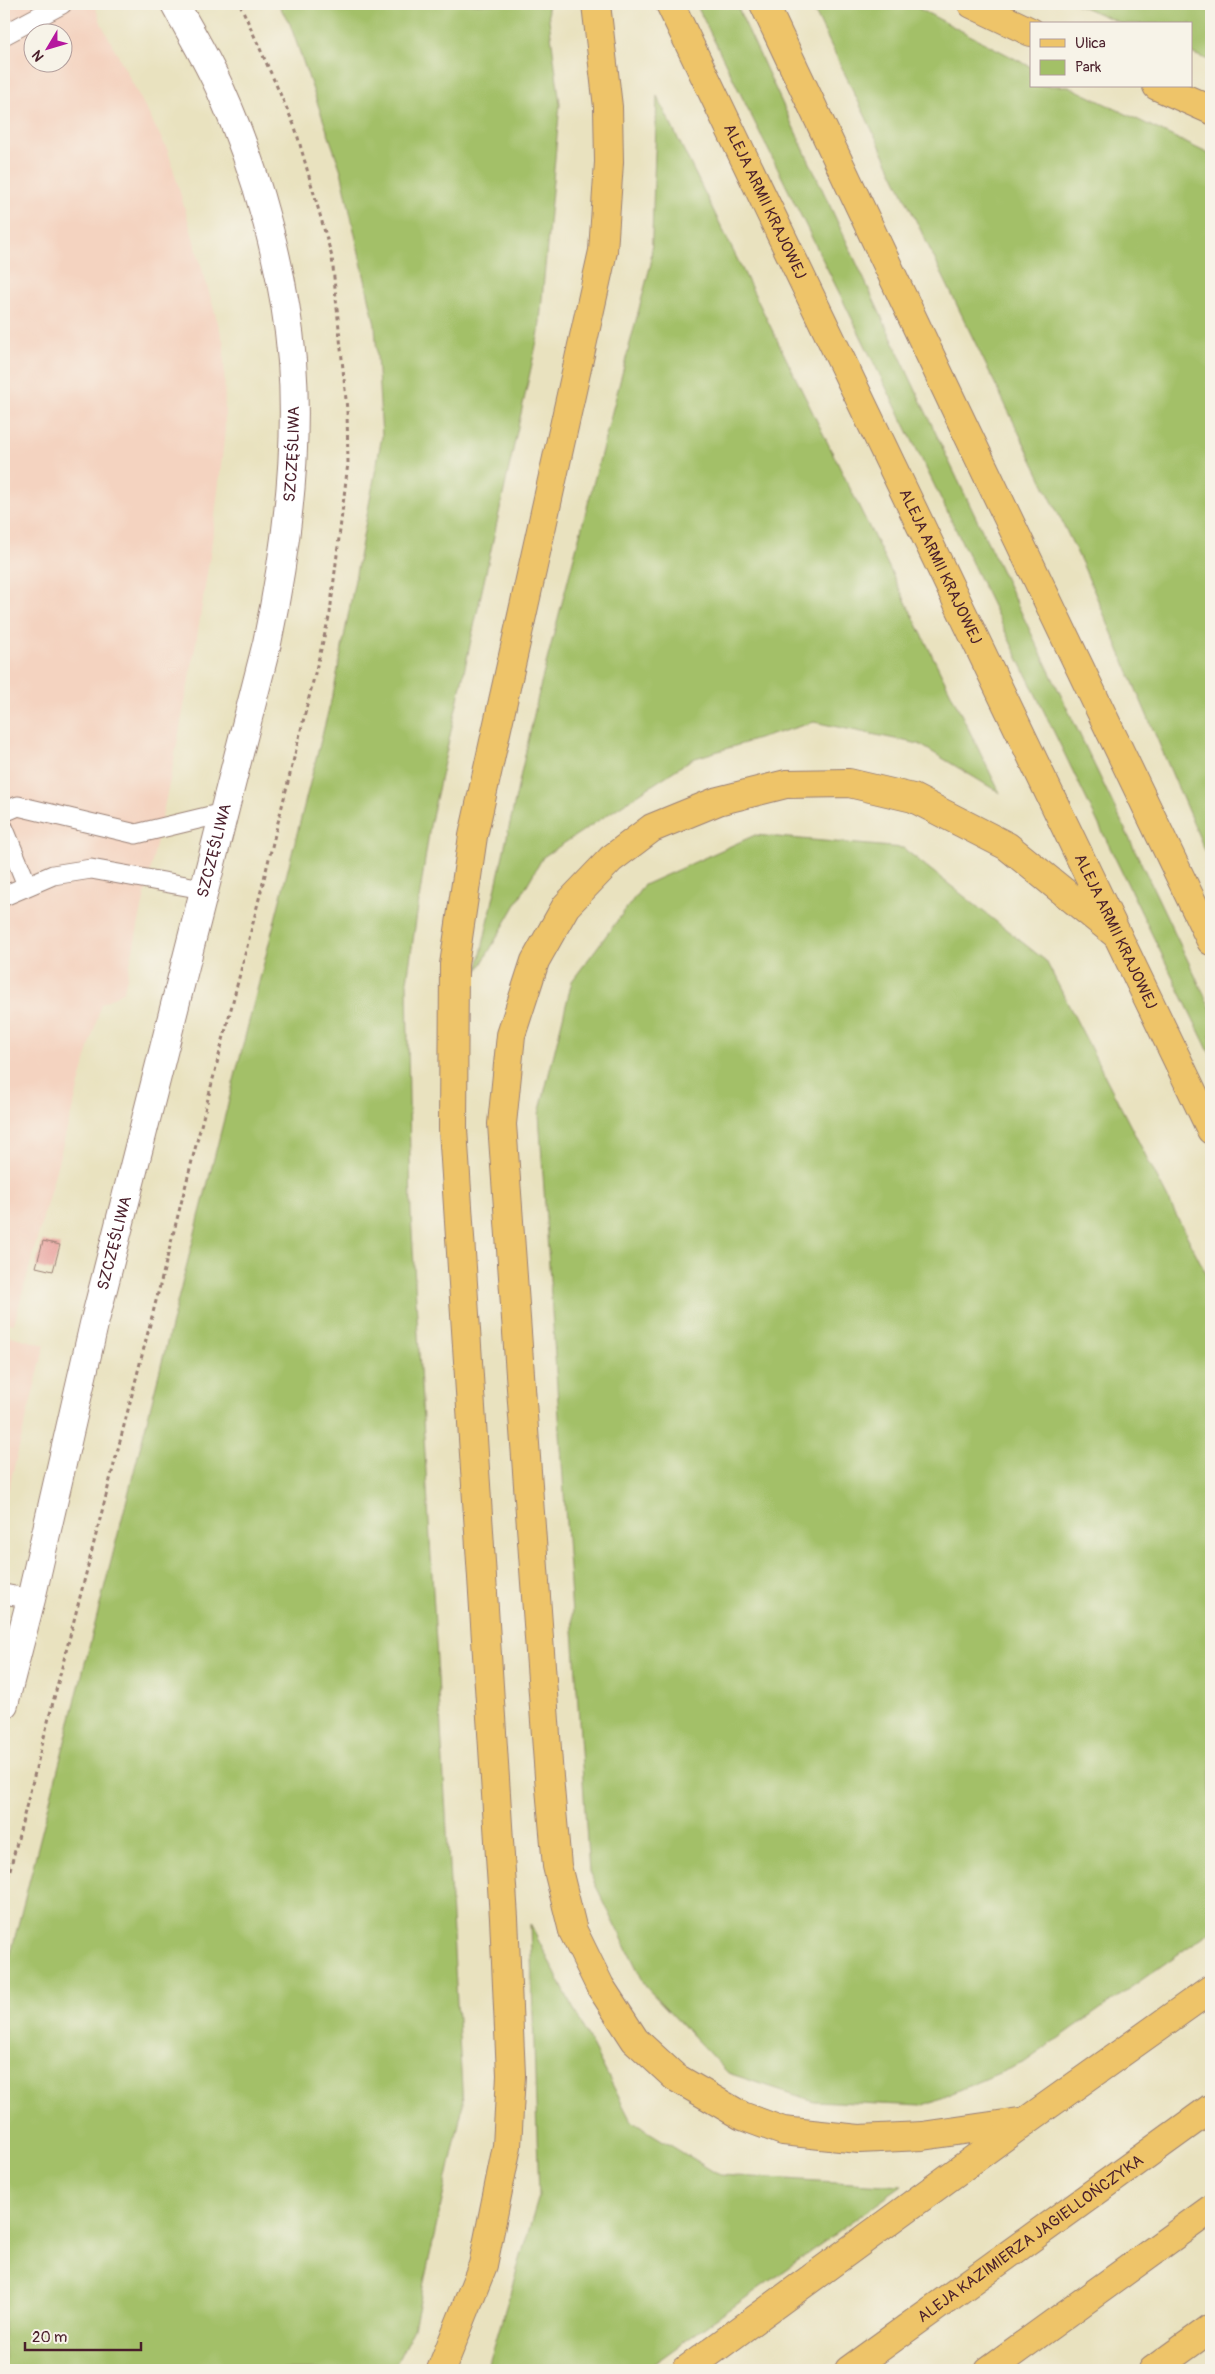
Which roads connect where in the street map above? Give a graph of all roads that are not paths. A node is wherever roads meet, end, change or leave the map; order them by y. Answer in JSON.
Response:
{"nodes":[{"id":1,"x":62,"y":4,"type":"edge"},
{"id":2,"x":175,"y":4,"type":"edge"},
{"id":3,"x":596,"y":4,"type":"edge"},
{"id":4,"x":670,"y":4,"type":"edge"},
{"id":5,"x":764,"y":4,"type":"edge"},
{"id":6,"x":972,"y":4,"type":"edge"},
{"id":7,"x":1030,"y":32,"type":"edge"},
{"id":8,"x":4,"y":35,"type":"edge"},
{"id":9,"x":1162,"y":88,"type":"edge"},
{"id":10,"x":1211,"y":110,"type":"edge"},
{"id":11,"x":4,"y":812,"type":"edge"},
{"id":12,"x":223,"y":813,"type":"junction"},
{"id":13,"x":4,"y":829,"type":"edge"},
{"id":14,"x":26,"y":885,"type":"junction"},
{"id":15,"x":204,"y":889,"type":"junction"},
{"id":16,"x":4,"y":896,"type":"edge"},
{"id":17,"x":1117,"y":935,"type":"junction"},
{"id":18,"x":1211,"y":941,"type":"edge"},
{"id":19,"x":1211,"y":1130,"type":"edge"},
{"id":20,"x":4,"y":1594,"type":"edge"},
{"id":21,"x":31,"y":1599,"type":"junction"},
{"id":22,"x":4,"y":1704,"type":"edge"},
{"id":23,"x":1211,"y":1989,"type":"edge"},
{"id":24,"x":1211,"y":2108,"type":"edge"},
{"id":25,"x":1026,"y":2121,"type":"junction"},
{"id":26,"x":1211,"y":2209,"type":"edge"},
{"id":27,"x":1211,"y":2328,"type":"edge"},
{"id":28,"x":441,"y":2370,"type":"edge"},
{"id":29,"x":686,"y":2370,"type":"edge"},
{"id":30,"x":849,"y":2370,"type":"edge"},
{"id":31,"x":989,"y":2370,"type":"edge"},
{"id":32,"x":1153,"y":2370,"type":"edge"}],
"edges":[{"from":1,"to":8,"type":"lane"},
{"from":2,"to":12,"type":"street","name":"SZCZĘŚLIWA"},
{"from":3,"to":28,"type":"main road"},
{"from":4,"to":17,"type":"main road","name":"ALEJA ARMII KRAJOWEJ"},
{"from":5,"to":18,"type":"main road"},
{"from":6,"to":7,"type":"main road"},
{"from":9,"to":10,"type":"main road"},
{"from":11,"to":12,"type":"lane"},
{"from":12,"to":15,"type":"street","name":"SZCZĘŚLIWA"},
{"from":13,"to":14,"type":"lane"},
{"from":14,"to":15,"type":"lane"},
{"from":14,"to":16,"type":"lane"},
{"from":15,"to":21,"type":"street","name":"SZCZĘŚLIWA"},
{"from":17,"to":19,"type":"main road","name":"ALEJA ARMII KRAJOWEJ"},
{"from":17,"to":25,"type":"main road"},
{"from":20,"to":21,"type":"lane"},
{"from":21,"to":22,"type":"street","name":"SZCZĘŚLIWA"},
{"from":23,"to":25,"type":"main road"},
{"from":24,"to":30,"type":"main road","name":"ALEJA KAZIMIERZA JAGIELLOŃCZYKA"},
{"from":25,"to":29,"type":"main road"},
{"from":26,"to":31,"type":"main road"},
{"from":27,"to":32,"type":"main road"}]}
